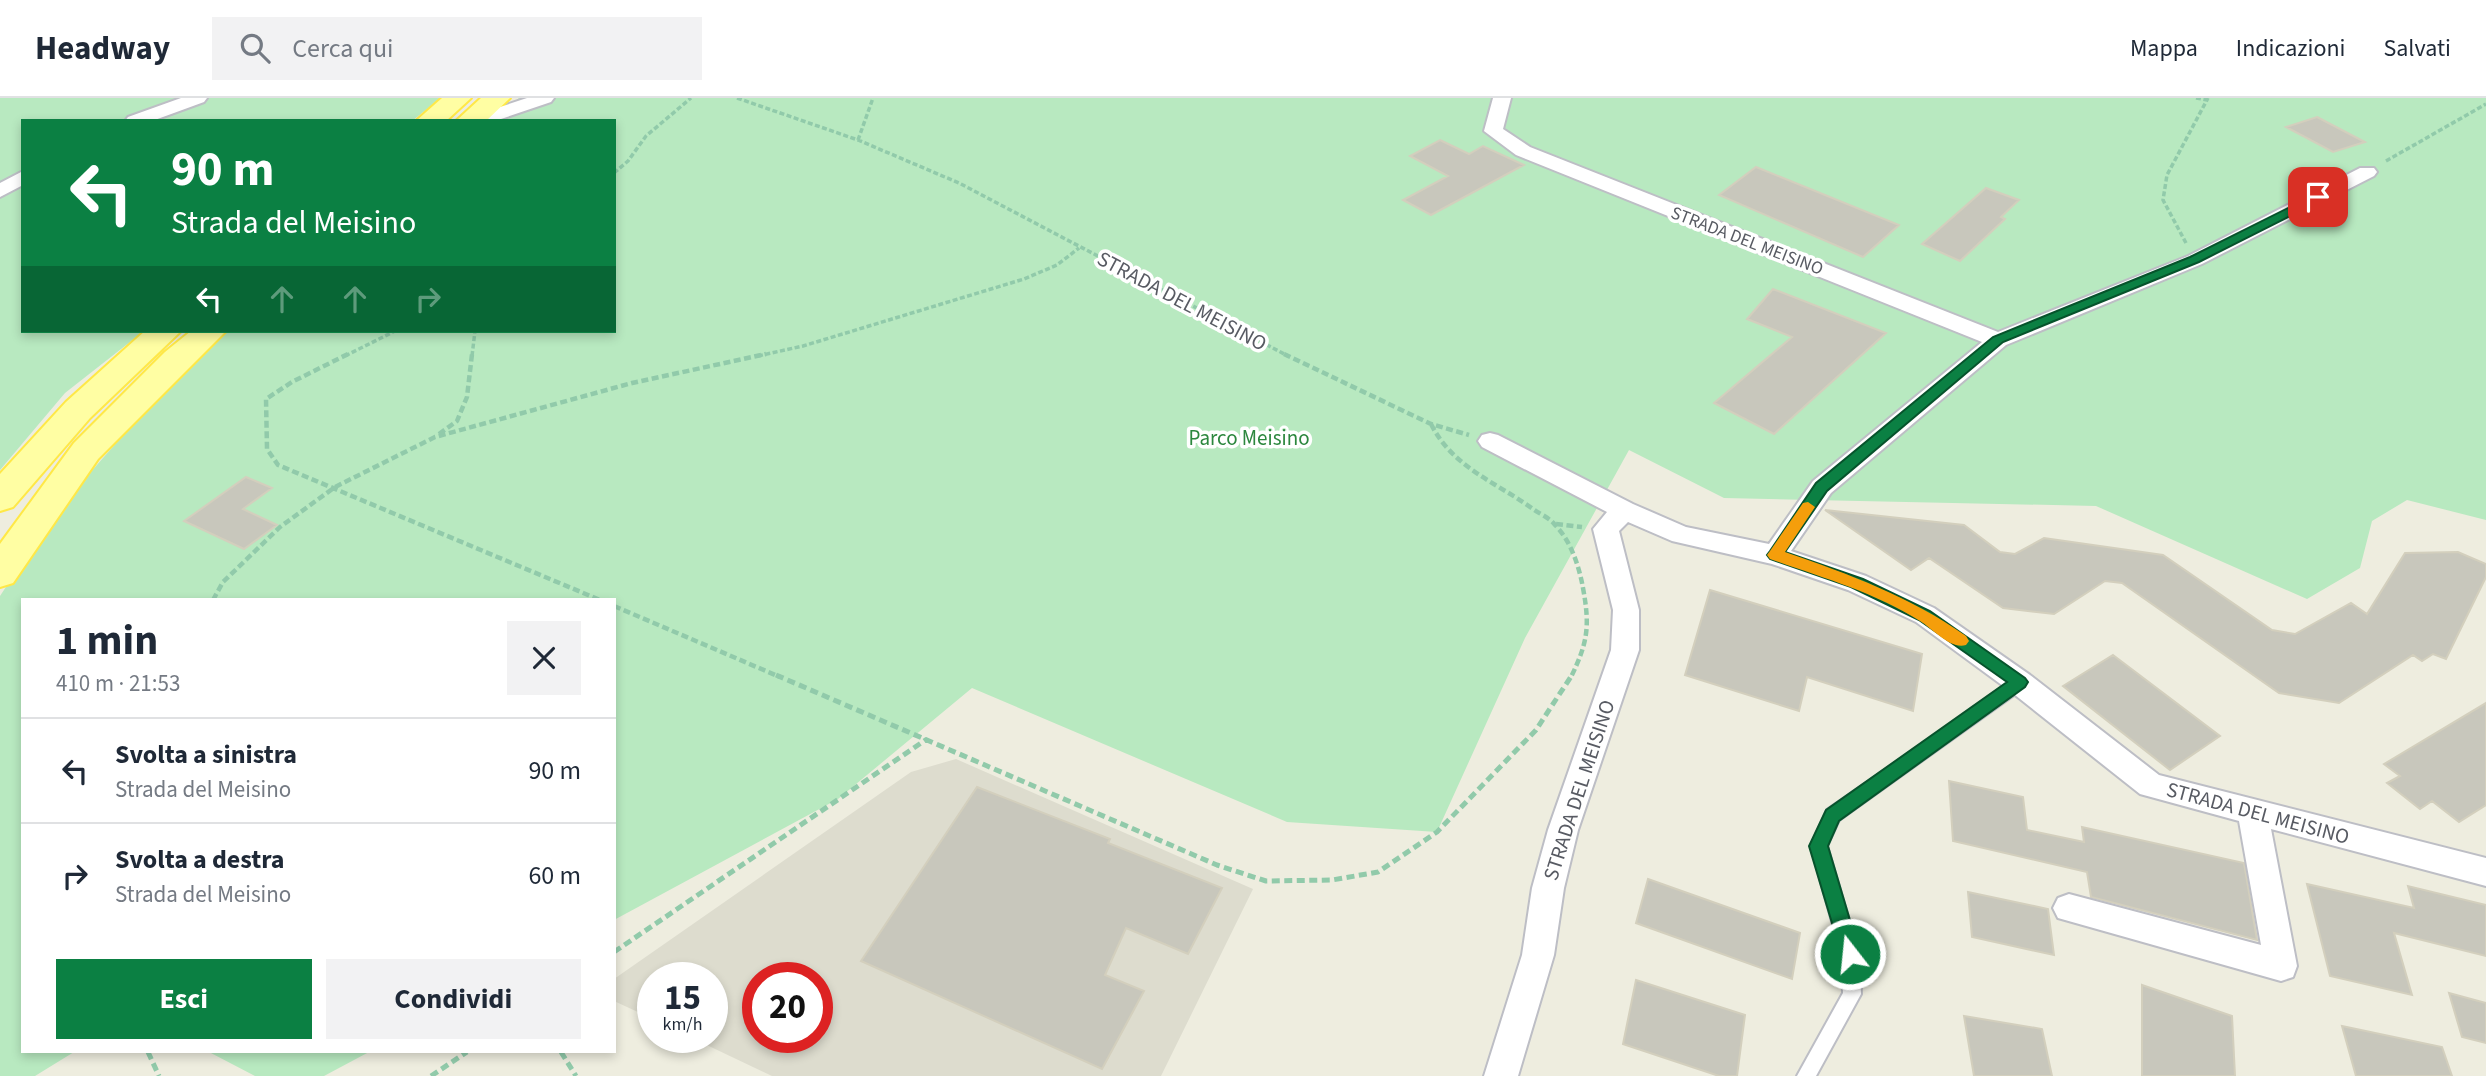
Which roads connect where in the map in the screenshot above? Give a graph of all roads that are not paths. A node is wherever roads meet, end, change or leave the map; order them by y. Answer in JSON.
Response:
{"nodes":[{"id":1,"x":198,"y":98,"type":"edge"},
{"id":2,"x":458,"y":98,"type":"edge"},
{"id":3,"x":497,"y":98,"type":"edge"},
{"id":4,"x":545,"y":98,"type":"edge"},
{"id":5,"x":1502,"y":98,"type":"edge"},
{"id":6,"x":140,"y":119,"type":"edge"},
{"id":7,"x":432,"y":119,"type":"edge"},
{"id":8,"x":471,"y":119,"type":"edge"},
{"id":9,"x":482,"y":119,"type":"edge"},
{"id":10,"x":2367,"y":172,"type":"road end"},
{"id":11,"x":21,"y":178,"type":"edge"},
{"id":12,"x":0,"y":191,"type":"edge"},
{"id":13,"x":162,"y":333,"type":"edge"},
{"id":14,"x":208,"y":333,"type":"edge"},
{"id":15,"x":1998,"y":340,"type":"junction"},
{"id":16,"x":1490,"y":441,"type":"road end"},
{"id":17,"x":0,"y":498,"type":"edge"},
{"id":18,"x":1624,"y":510,"type":"junction"},
{"id":19,"x":1775,"y":555,"type":"junction"},
{"id":20,"x":0,"y":573,"type":"edge"},
{"id":21,"x":2020,"y":682,"type":"junction"},
{"id":22,"x":2253,"y":812,"type":"junction"},
{"id":23,"x":2486,"y":873,"type":"edge"},
{"id":24,"x":2068,"y":908,"type":"dead end"},
{"id":25,"x":1501,"y":1076,"type":"edge"},
{"id":26,"x":1806,"y":1076,"type":"edge"}],
"edges":[{"from":1,"to":6,"type":"street"},
{"from":2,"to":7,"type":"main road"},
{"from":3,"to":8,"type":"main road"},
{"from":4,"to":9,"type":"street"},
{"from":5,"to":15,"type":"street","name":"STRADA DEL MEISINO"},
{"from":10,"to":15,"type":"street"},
{"from":11,"to":12,"type":"street"},
{"from":13,"to":17,"type":"main road"},
{"from":14,"to":20,"type":"main road"},
{"from":15,"to":19,"type":"street"},
{"from":16,"to":18,"type":"street","name":"STRADA DEL MEISINO"},
{"from":18,"to":19,"type":"street","name":"STRADA DEL MEISINO"},
{"from":18,"to":25,"type":"street","name":"STRADA DEL MEISINO"},
{"from":19,"to":21,"type":"street","name":"STRADA DEL MEISINO"},
{"from":21,"to":22,"type":"street","name":"STRADA DEL MEISINO"},
{"from":21,"to":26,"type":"lane"},
{"from":22,"to":23,"type":"street","name":"STRADA DEL MEISINO"},
{"from":22,"to":24,"type":"street"}]}
